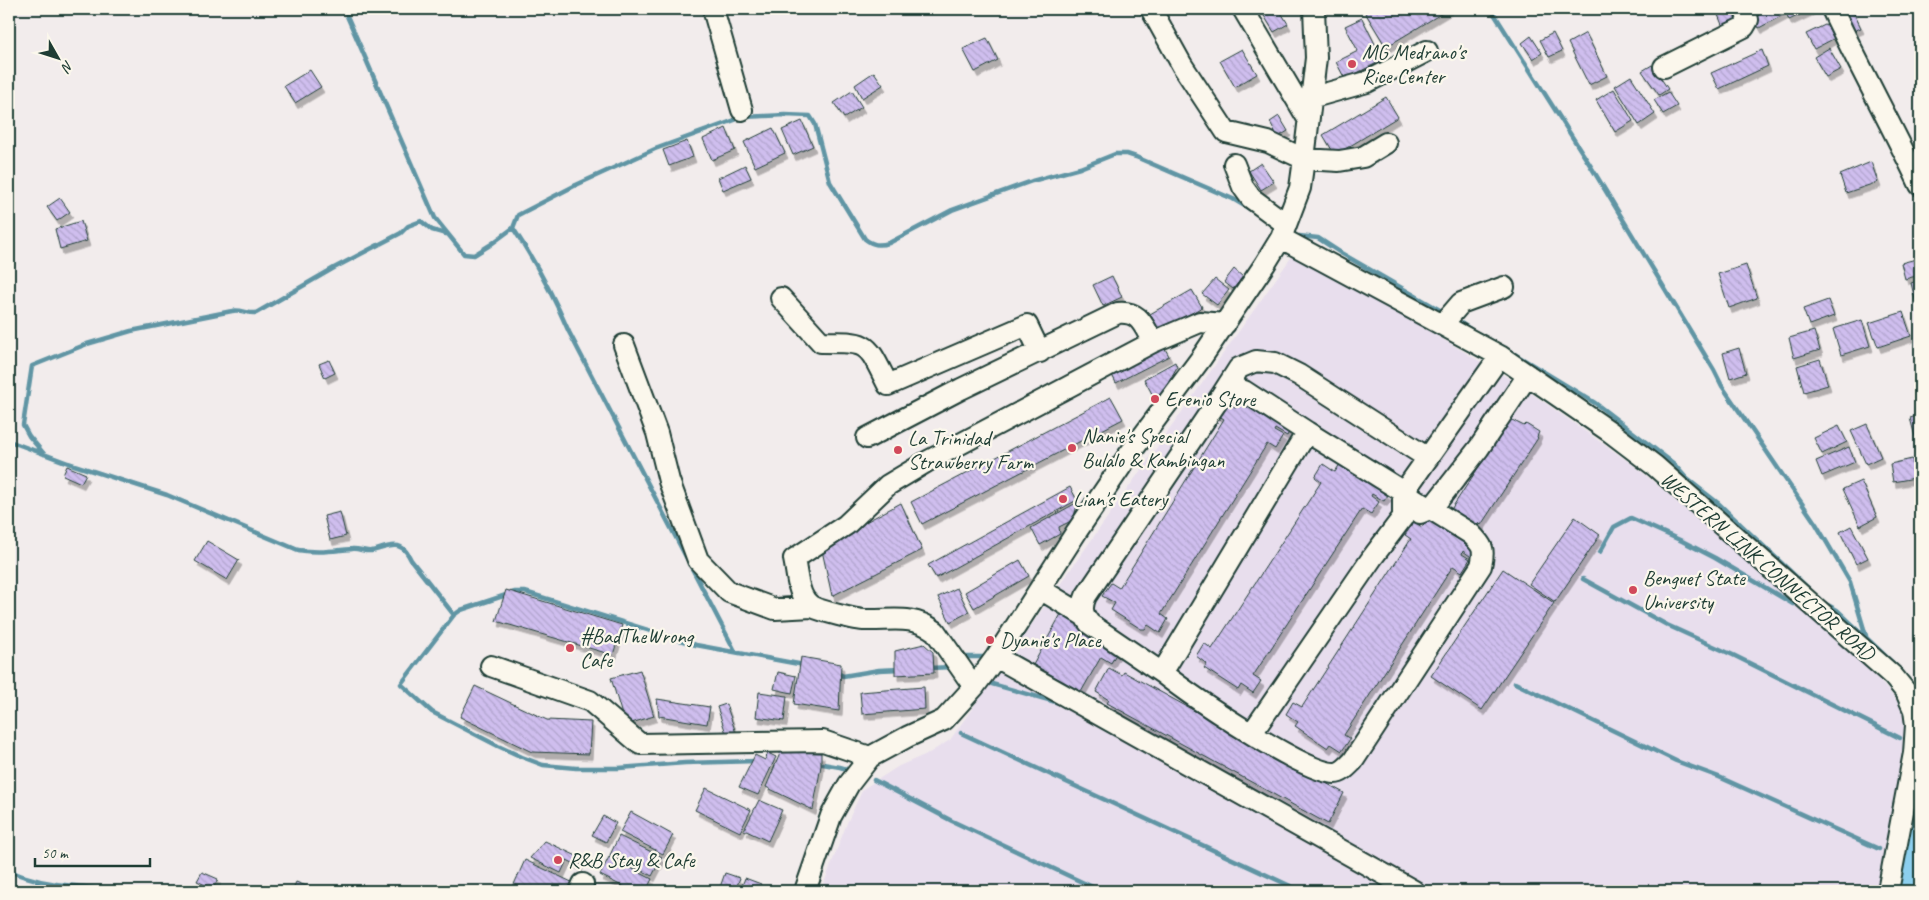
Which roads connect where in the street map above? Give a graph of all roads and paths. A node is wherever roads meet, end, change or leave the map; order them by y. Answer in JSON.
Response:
{"nodes":[{"id":1,"x":713,"y":9,"type":"edge"},
{"id":2,"x":1151,"y":9,"type":"edge"},
{"id":3,"x":1243,"y":9,"type":"edge"},
{"id":4,"x":1314,"y":9,"type":"edge"},
{"id":5,"x":1745,"y":9,"type":"edge"},
{"id":6,"x":1832,"y":9,"type":"edge"},
{"id":7,"x":1427,"y":51,"type":"dead end"},
{"id":8,"x":1664,"y":67,"type":"dead end"},
{"id":9,"x":1310,"y":98,"type":"junction"},
{"id":10,"x":742,"y":110,"type":"dead end"},
{"id":11,"x":1308,"y":119,"type":"junction"},
{"id":12,"x":1386,"y":143,"type":"dead end"},
{"id":13,"x":1304,"y":159,"type":"junction"},
{"id":14,"x":1234,"y":164,"type":"dead end"},
{"id":15,"x":1920,"y":185,"type":"edge"},
{"id":16,"x":1284,"y":231,"type":"junction"},
{"id":17,"x":1504,"y":287,"type":"dead end"},
{"id":18,"x":781,"y":298,"type":"dead end"},
{"id":19,"x":1447,"y":319,"type":"junction"},
{"id":20,"x":1225,"y":324,"type":"junction"},
{"id":21,"x":1153,"y":342,"type":"junction"},
{"id":22,"x":624,"y":345,"type":"dead end"},
{"id":23,"x":1040,"y":352,"type":"junction"},
{"id":24,"x":1500,"y":356,"type":"junction"},
{"id":25,"x":1528,"y":375,"type":"junction"},
{"id":26,"x":1221,"y":396,"type":"junction"},
{"id":27,"x":1307,"y":432,"type":"junction"},
{"id":28,"x":867,"y":438,"type":"dead end"},
{"id":29,"x":1428,"y":458,"type":"junction"},
{"id":30,"x":1403,"y":493,"type":"junction"},
{"id":31,"x":1432,"y":508,"type":"junction"},
{"id":32,"x":1403,"y":517,"type":"junction"},
{"id":33,"x":1040,"y":589,"type":"junction"},
{"id":34,"x":812,"y":607,"type":"junction"},
{"id":35,"x":1083,"y":615,"type":"junction"},
{"id":36,"x":996,"y":657,"type":"junction"},
{"id":37,"x":491,"y":666,"type":"dead end"},
{"id":38,"x":1162,"y":673,"type":"junction"},
{"id":39,"x":974,"y":687,"type":"junction"},
{"id":40,"x":1252,"y":733,"type":"junction"},
{"id":41,"x":870,"y":757,"type":"junction"},
{"id":42,"x":804,"y":891,"type":"edge"},
{"id":43,"x":1414,"y":891,"type":"edge"},
{"id":44,"x":1888,"y":891,"type":"edge"}],
"edges":[{"from":1,"to":10,"type":"street"},
{"from":2,"to":13,"type":"street"},
{"from":3,"to":11,"type":"street"},
{"from":4,"to":9,"type":"street"},
{"from":5,"to":8,"type":"street"},
{"from":6,"to":15,"type":"street"},
{"from":7,"to":9,"type":"street"},
{"from":9,"to":11,"type":"street"},
{"from":11,"to":13,"type":"street"},
{"from":12,"to":13,"type":"street"},
{"from":13,"to":16,"type":"street"},
{"from":14,"to":16,"type":"street","name":"WESTERN LINK CONNECTOR ROAD"},
{"from":16,"to":19,"type":"street","name":"WESTERN LINK CONNECTOR ROAD"},
{"from":16,"to":20,"type":"street"},
{"from":17,"to":19,"type":"street"},
{"from":18,"to":23,"type":"street"},
{"from":19,"to":24,"type":"street","name":"WESTERN LINK CONNECTOR ROAD"},
{"from":20,"to":21,"type":"street"},
{"from":20,"to":33,"type":"street"},
{"from":21,"to":23,"type":"street"},
{"from":21,"to":34,"type":"street"},
{"from":22,"to":34,"type":"street"},
{"from":23,"to":28,"type":"street"},
{"from":24,"to":25,"type":"street","name":"WESTERN LINK CONNECTOR ROAD"},
{"from":24,"to":29,"type":"street"},
{"from":25,"to":31,"type":"street"},
{"from":25,"to":44,"type":"street","name":"WESTERN LINK CONNECTOR ROAD"},
{"from":26,"to":27,"type":"street"},
{"from":26,"to":29,"type":"street"},
{"from":26,"to":35,"type":"street"},
{"from":27,"to":30,"type":"street"},
{"from":27,"to":38,"type":"street"},
{"from":29,"to":30,"type":"street"},
{"from":30,"to":31,"type":"street"},
{"from":30,"to":32,"type":"street"},
{"from":31,"to":32,"type":"street"},
{"from":31,"to":40,"type":"street"},
{"from":32,"to":40,"type":"street"},
{"from":33,"to":35,"type":"street"},
{"from":33,"to":36,"type":"street"},
{"from":34,"to":39,"type":"street"},
{"from":35,"to":38,"type":"street"},
{"from":36,"to":39,"type":"street"},
{"from":36,"to":43,"type":"street"},
{"from":37,"to":41,"type":"street"},
{"from":38,"to":40,"type":"street"},
{"from":39,"to":41,"type":"street"},
{"from":41,"to":42,"type":"street"}]}
